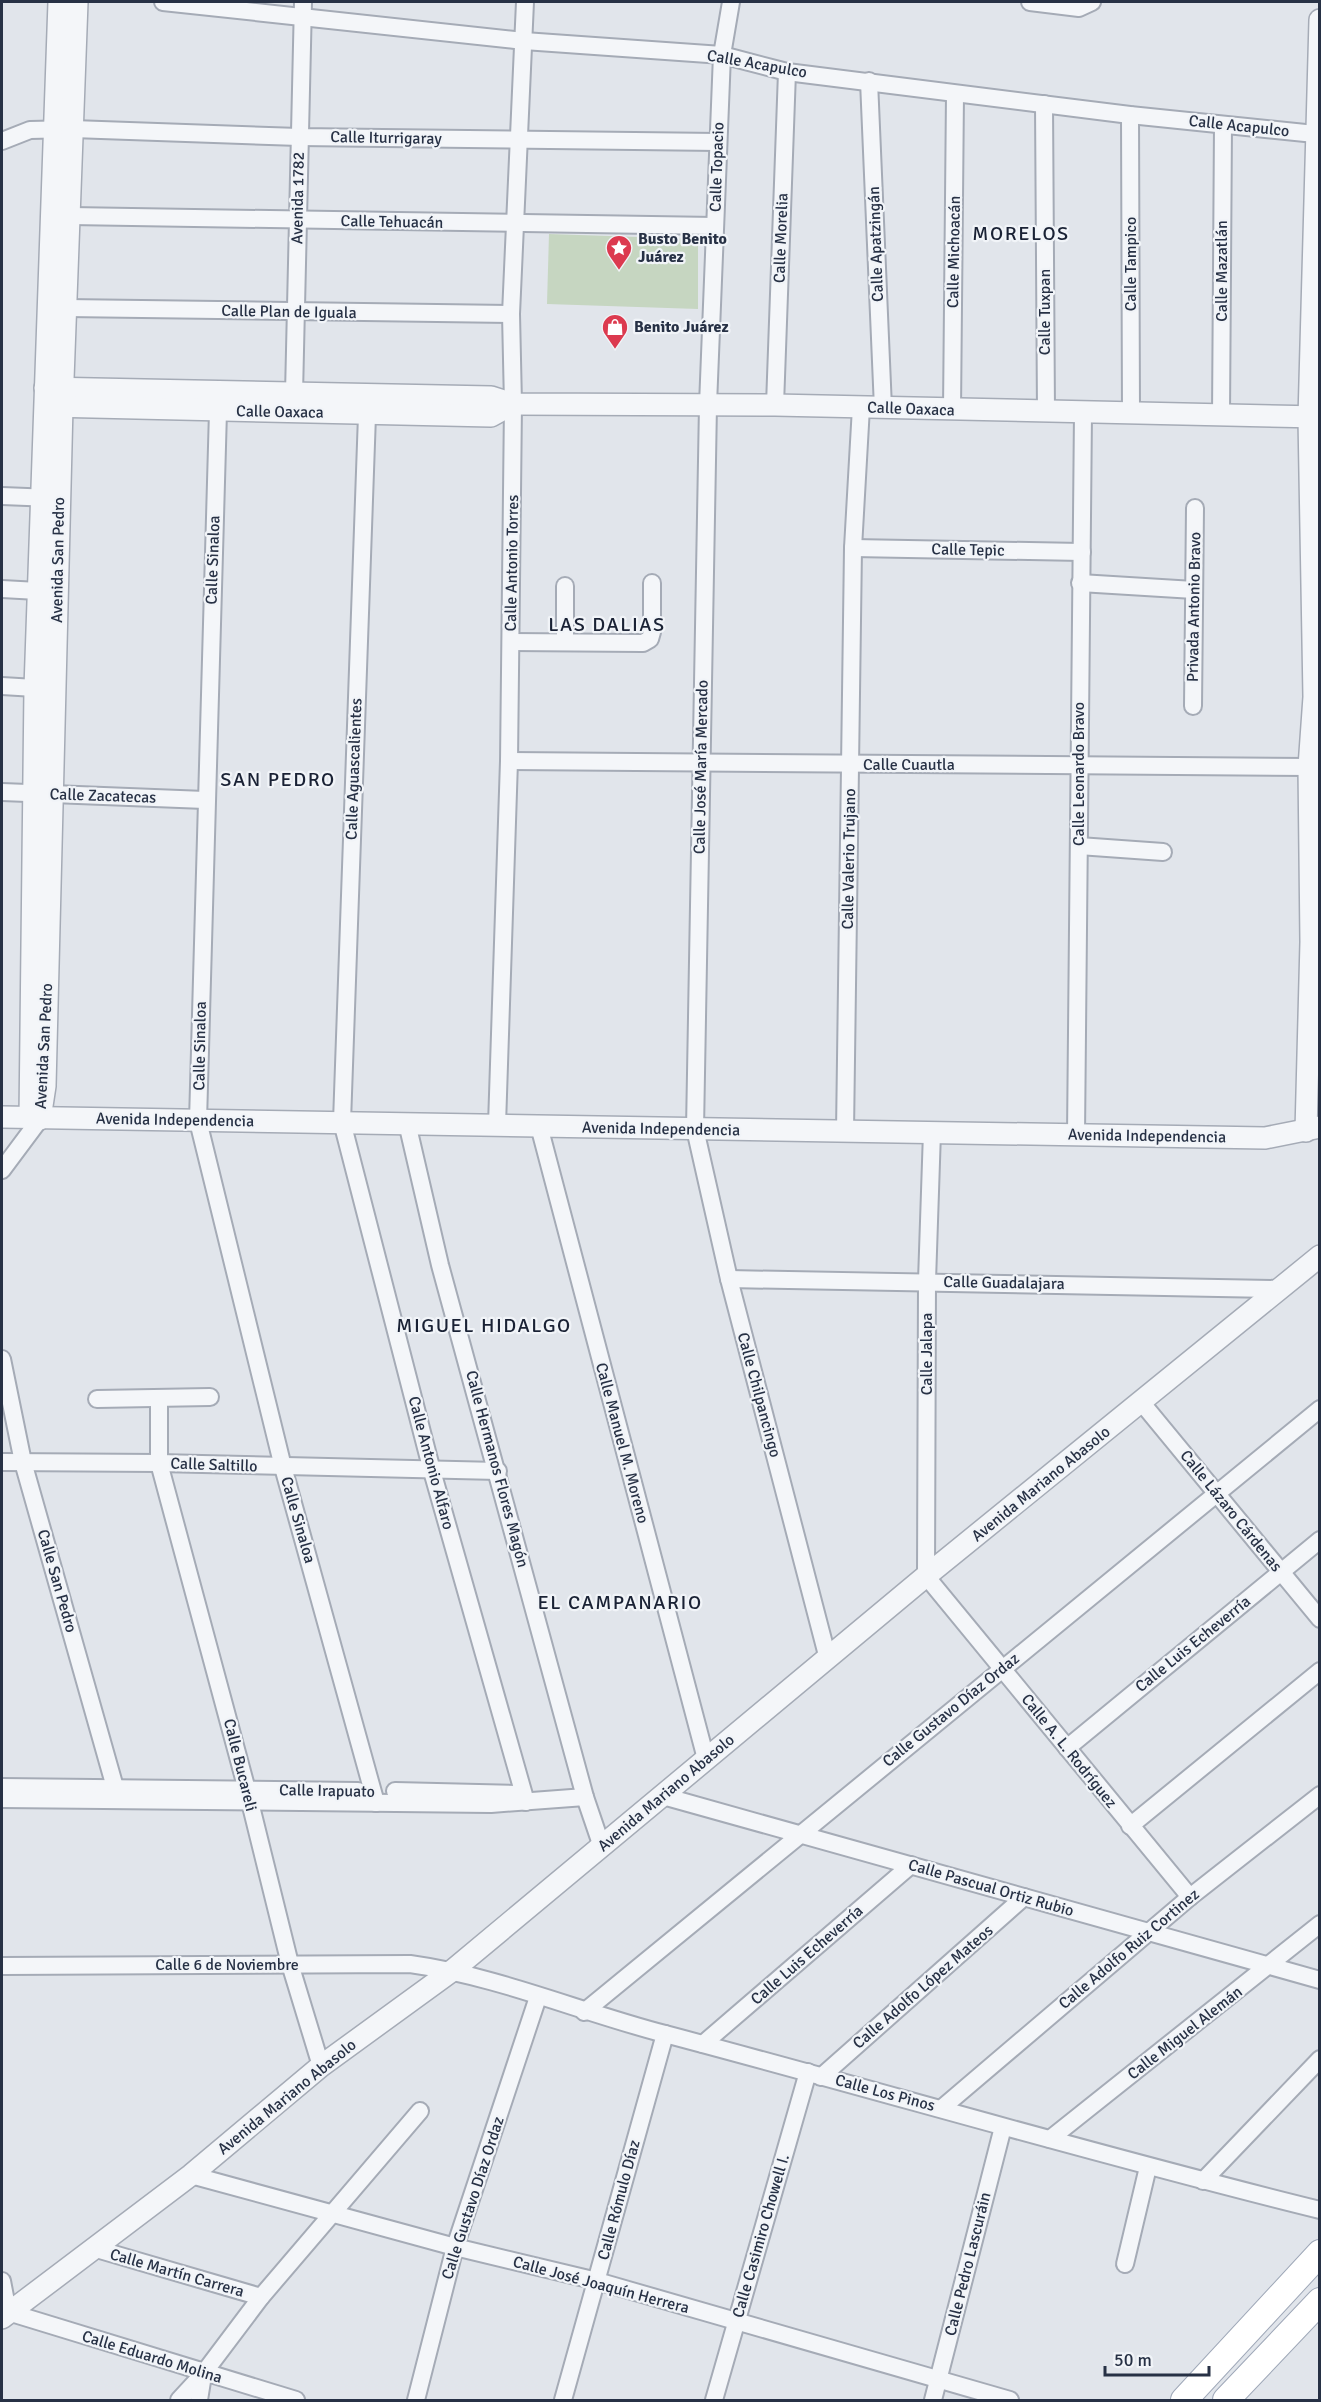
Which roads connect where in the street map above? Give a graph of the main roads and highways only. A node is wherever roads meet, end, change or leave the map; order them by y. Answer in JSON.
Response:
{"nodes":[{"id":1,"x":1320,"y":2253,"type":"edge"},
{"id":2,"x":1320,"y":2301,"type":"edge"},
{"id":3,"x":1184,"y":2400,"type":"edge"},
{"id":4,"x":1226,"y":2400,"type":"edge"}],
"edges":[{"from":1,"to":3,"type":"main road"},
{"from":2,"to":4,"type":"main road"}]}
